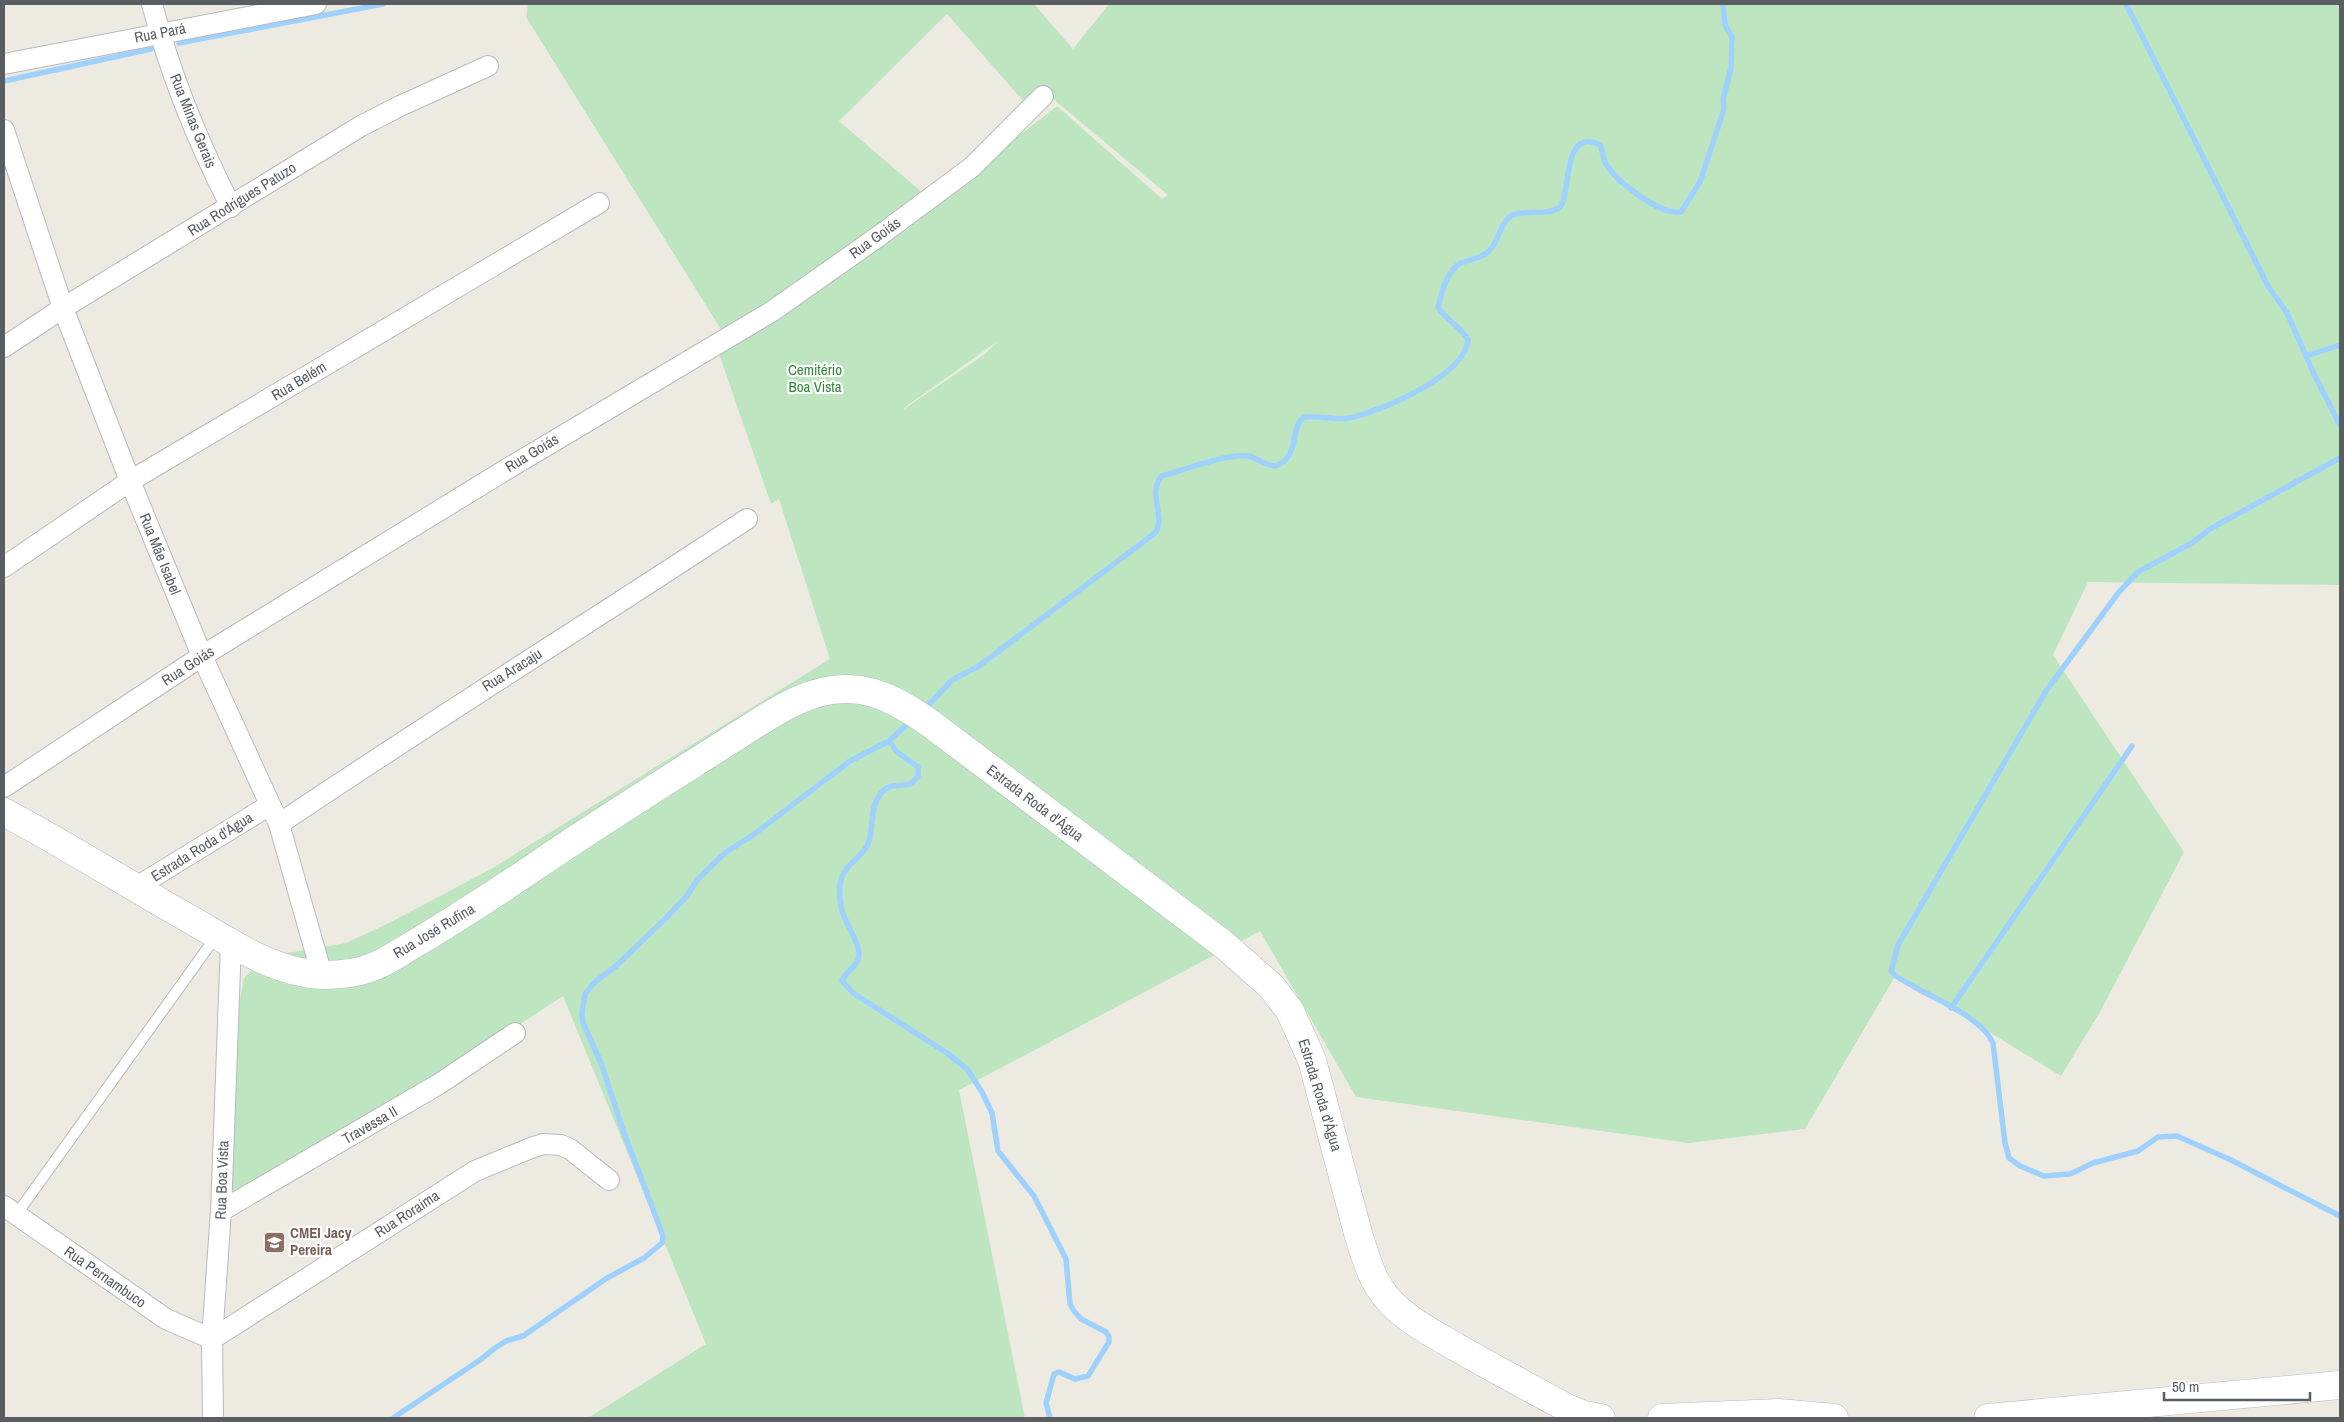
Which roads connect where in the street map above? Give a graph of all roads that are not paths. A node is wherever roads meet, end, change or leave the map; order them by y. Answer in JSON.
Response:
{"nodes":[{"id":1,"x":152,"y":4,"type":"edge"},
{"id":2,"x":316,"y":4,"type":"edge"},
{"id":3,"x":159,"y":33,"type":"junction"},
{"id":4,"x":4,"y":64,"type":"edge"},
{"id":5,"x":488,"y":66,"type":"dead end"},
{"id":6,"x":1043,"y":96,"type":"dead end"},
{"id":7,"x":4,"y":130,"type":"edge"},
{"id":8,"x":599,"y":203,"type":"dead end"},
{"id":9,"x":231,"y":207,"type":"junction"},
{"id":10,"x":63,"y":308,"type":"junction"},
{"id":11,"x":4,"y":347,"type":"edge"},
{"id":12,"x":130,"y":481,"type":"junction"},
{"id":13,"x":747,"y":519,"type":"dead end"},
{"id":14,"x":4,"y":567,"type":"edge"},
{"id":15,"x":202,"y":656,"type":"junction"},
{"id":16,"x":848,"y":688,"type":"joint"},
{"id":17,"x":4,"y":787,"type":"edge"},
{"id":18,"x":270,"y":805,"type":"junction"},
{"id":19,"x":4,"y":812,"type":"edge"},
{"id":20,"x":279,"y":824,"type":"junction"},
{"id":21,"x":135,"y":888,"type":"junction"},
{"id":22,"x":224,"y":939,"type":"junction"},
{"id":23,"x":322,"y":975,"type":"junction"},
{"id":24,"x":515,"y":1033,"type":"dead end"},
{"id":25,"x":609,"y":1180,"type":"dead end"},
{"id":26,"x":10,"y":1211,"type":"edge"},
{"id":27,"x":221,"y":1211,"type":"junction"},
{"id":28,"x":212,"y":1339,"type":"junction"},
{"id":29,"x":2340,"y":1386,"type":"edge"},
{"id":30,"x":213,"y":1418,"type":"edge"},
{"id":31,"x":1601,"y":1418,"type":"edge"},
{"id":32,"x":1662,"y":1418,"type":"edge"},
{"id":33,"x":1834,"y":1418,"type":"edge"},
{"id":34,"x":1988,"y":1418,"type":"edge"}],
"edges":[{"from":1,"to":3,"type":"street","name":"Rua Minas Gerais"},
{"from":2,"to":3,"type":"street","name":"Rua Pará"},
{"from":3,"to":4,"type":"street","name":"Rua Pará"},
{"from":3,"to":9,"type":"street","name":"Rua Minas Gerais"},
{"from":5,"to":9,"type":"street","name":"Rua Rodrigues Patuzo"},
{"from":6,"to":15,"type":"street","name":"Rua Goiás"},
{"from":7,"to":10,"type":"street","name":"Rua Mãe Isabel"},
{"from":8,"to":12,"type":"street","name":"Rua Belém"},
{"from":9,"to":10,"type":"street","name":"Rua Rodrigues Patuzo"},
{"from":10,"to":11,"type":"street","name":"Rua Rodrigues Patuzo"},
{"from":10,"to":12,"type":"street","name":"Rua Mãe Isabel"},
{"from":12,"to":14,"type":"street","name":"Rua Belém"},
{"from":12,"to":15,"type":"street","name":"Rua Mãe Isabel"},
{"from":13,"to":20,"type":"street","name":"Rua Aracaju"},
{"from":15,"to":17,"type":"street","name":"Rua Goiás"},
{"from":15,"to":18,"type":"street","name":"Rua Mãe Isabel"},
{"from":16,"to":23,"type":"street","name":"Rua José Rufina"},
{"from":16,"to":31,"type":"street","name":"Estrada Roda d'Água"},
{"from":18,"to":20,"type":"street","name":"Rua Mãe Isabel"},
{"from":18,"to":21,"type":"street","name":"Estrada Roda d'Água"},
{"from":19,"to":21,"type":"street","name":"Rua José Rufina"},
{"from":20,"to":23,"type":"street","name":"Rua Mãe Isabel"},
{"from":21,"to":22,"type":"street","name":"Rua José Rufina"},
{"from":22,"to":23,"type":"street","name":"Rua José Rufina"},
{"from":22,"to":26,"type":"lane"},
{"from":22,"to":27,"type":"street","name":"Rua Boa Vista"},
{"from":24,"to":27,"type":"street","name":"Travessa II"},
{"from":25,"to":28,"type":"street","name":"Rua Roraima"},
{"from":26,"to":28,"type":"street","name":"Rua Pernambuco"},
{"from":27,"to":28,"type":"street","name":"Rua Boa Vista"},
{"from":28,"to":30,"type":"street","name":"Rua Boa Vista"},
{"from":29,"to":34,"type":"street"},
{"from":32,"to":33,"type":"street"}]}
